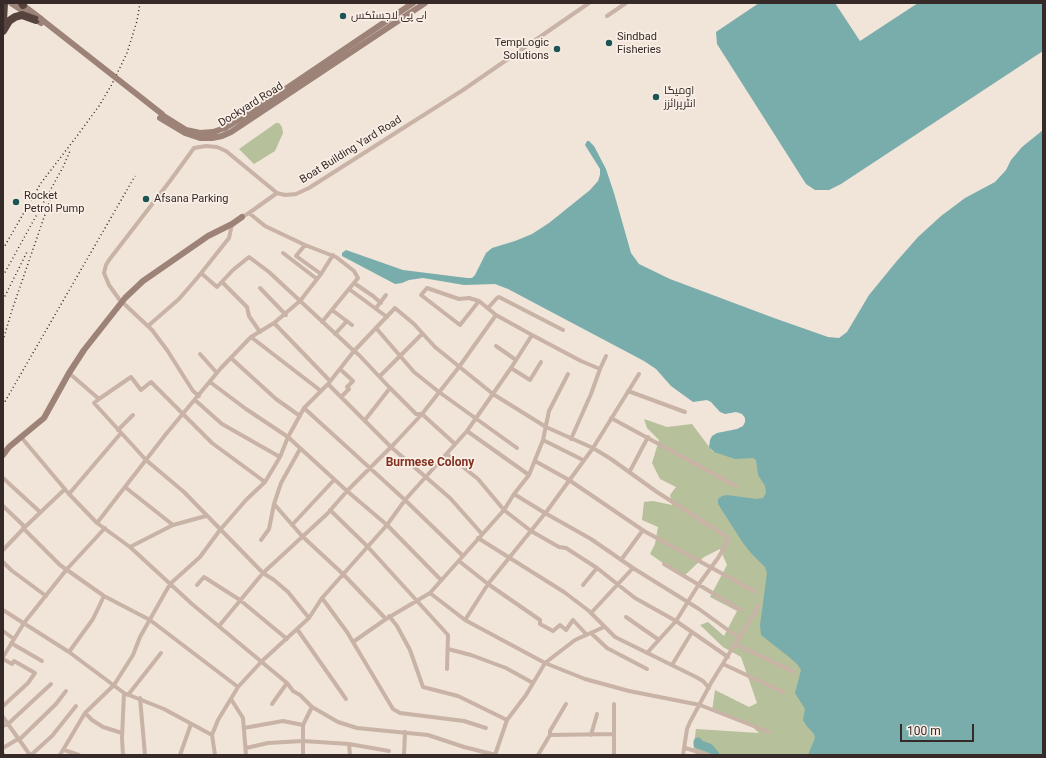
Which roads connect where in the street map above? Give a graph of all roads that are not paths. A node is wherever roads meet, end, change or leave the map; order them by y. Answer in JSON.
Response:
{"nodes":[{"id":1,"x":4,"y":3,"type":"edge"},
{"id":2,"x":11,"y":3,"type":"edge"},
{"id":3,"x":413,"y":3,"type":"edge"},
{"id":4,"x":425,"y":3,"type":"edge"},
{"id":5,"x":589,"y":3,"type":"edge"},
{"id":6,"x":626,"y":3,"type":"edge"},
{"id":7,"x":22,"y":4,"type":"edge"},
{"id":8,"x":607,"y":16,"type":"dead end"},
{"id":9,"x":3,"y":21,"type":"edge"},
{"id":10,"x":39,"y":21,"type":"junction"},
{"id":11,"x":384,"y":26,"type":"junction"},
{"id":12,"x":3,"y":31,"type":"edge"},
{"id":13,"x":277,"y":193,"type":"junction"},
{"id":14,"x":249,"y":213,"type":"junction"},
{"id":15,"x":242,"y":217,"type":"joint"},
{"id":16,"x":232,"y":224,"type":"junction"},
{"id":17,"x":305,"y":245,"type":"junction"},
{"id":18,"x":283,"y":253,"type":"dead end"},
{"id":19,"x":333,"y":255,"type":"junction"},
{"id":20,"x":201,"y":273,"type":"junction"},
{"id":21,"x":321,"y":274,"type":"junction"},
{"id":22,"x":317,"y":280,"type":"junction"},
{"id":23,"x":222,"y":282,"type":"junction"},
{"id":24,"x":354,"y":283,"type":"junction"},
{"id":25,"x":260,"y":288,"type":"dead end"},
{"id":26,"x":349,"y":289,"type":"junction"},
{"id":27,"x":386,"y":295,"type":"dead end"},
{"id":28,"x":300,"y":301,"type":"junction"},
{"id":29,"x":479,"y":301,"type":"junction"},
{"id":30,"x":122,"y":302,"type":"junction"},
{"id":31,"x":381,"y":303,"type":"junction"},
{"id":32,"x":376,"y":308,"type":"junction"},
{"id":33,"x":488,"y":308,"type":"junction"},
{"id":34,"x":332,"y":310,"type":"junction"},
{"id":35,"x":286,"y":315,"type":"junction"},
{"id":36,"x":496,"y":315,"type":"junction"},
{"id":37,"x":387,"y":317,"type":"junction"},
{"id":38,"x":347,"y":321,"type":"junction"},
{"id":39,"x":322,"y":322,"type":"junction"},
{"id":40,"x":274,"y":324,"type":"junction"},
{"id":41,"x":352,"y":325,"type":"dead end"},
{"id":42,"x":148,"y":326,"type":"junction"},
{"id":43,"x":376,"y":328,"type":"junction"},
{"id":44,"x":563,"y":330,"type":"dead end"},
{"id":45,"x":260,"y":332,"type":"junction"},
{"id":46,"x":335,"y":334,"type":"junction"},
{"id":47,"x":422,"y":334,"type":"junction"},
{"id":48,"x":532,"y":335,"type":"junction"},
{"id":49,"x":251,"y":337,"type":"junction"},
{"id":50,"x":496,"y":346,"type":"dead end"},
{"id":51,"x":354,"y":352,"type":"junction"},
{"id":52,"x":200,"y":354,"type":"dead end"},
{"id":53,"x":400,"y":356,"type":"junction"},
{"id":54,"x":606,"y":356,"type":"dead end"},
{"id":55,"x":231,"y":358,"type":"junction"},
{"id":56,"x":516,"y":360,"type":"junction"},
{"id":57,"x":541,"y":362,"type":"dead end"},
{"id":58,"x":459,"y":367,"type":"junction"},
{"id":59,"x":511,"y":368,"type":"junction"},
{"id":60,"x":340,"y":369,"type":"junction"},
{"id":61,"x":600,"y":369,"type":"junction"},
{"id":62,"x":69,"y":373,"type":"junction"},
{"id":63,"x":217,"y":373,"type":"junction"},
{"id":64,"x":568,"y":374,"type":"dead end"},
{"id":65,"x":639,"y":374,"type":"dead end"},
{"id":66,"x":380,"y":376,"type":"junction"},
{"id":67,"x":210,"y":382,"type":"junction"},
{"id":68,"x":329,"y":383,"type":"junction"},
{"id":69,"x":390,"y":388,"type":"junction"},
{"id":70,"x":322,"y":391,"type":"junction"},
{"id":71,"x":628,"y":391,"type":"junction"},
{"id":72,"x":439,"y":392,"type":"junction"},
{"id":73,"x":493,"y":394,"type":"junction"},
{"id":74,"x":199,"y":396,"type":"junction"},
{"id":75,"x":341,"y":397,"type":"junction"},
{"id":76,"x":99,"y":398,"type":"junction"},
{"id":77,"x":195,"y":400,"type":"junction"},
{"id":78,"x":304,"y":408,"type":"junction"},
{"id":79,"x":685,"y":412,"type":"dead end"},
{"id":80,"x":132,"y":414,"type":"dead end"},
{"id":81,"x":184,"y":414,"type":"junction"},
{"id":82,"x":422,"y":414,"type":"junction"},
{"id":83,"x":300,"y":416,"type":"junction"},
{"id":84,"x":612,"y":418,"type":"junction"},
{"id":85,"x":365,"y":420,"type":"junction"},
{"id":86,"x":476,"y":420,"type":"junction"},
{"id":87,"x":546,"y":427,"type":"junction"},
{"id":88,"x":120,"y":431,"type":"junction"},
{"id":89,"x":467,"y":431,"type":"junction"},
{"id":90,"x":288,"y":437,"type":"junction"},
{"id":91,"x":648,"y":437,"type":"junction"},
{"id":92,"x":21,"y":438,"type":"junction"},
{"id":93,"x":571,"y":439,"type":"junction"},
{"id":94,"x":543,"y":440,"type":"junction"},
{"id":95,"x":455,"y":444,"type":"junction"},
{"id":96,"x":391,"y":447,"type":"junction"},
{"id":97,"x":517,"y":448,"type":"dead end"},
{"id":98,"x":593,"y":448,"type":"junction"},
{"id":99,"x":300,"y":449,"type":"junction"},
{"id":100,"x":447,"y":454,"type":"junction"},
{"id":101,"x":3,"y":455,"type":"edge"},
{"id":102,"x":280,"y":457,"type":"junction"},
{"id":103,"x":146,"y":460,"type":"junction"},
{"id":104,"x":583,"y":460,"type":"junction"},
{"id":105,"x":534,"y":461,"type":"junction"},
{"id":106,"x":370,"y":467,"type":"junction"},
{"id":107,"x":630,"y":471,"type":"junction"},
{"id":108,"x":530,"y":474,"type":"junction"},
{"id":109,"x":426,"y":477,"type":"junction"},
{"id":110,"x":3,"y":478,"type":"edge"},
{"id":111,"x":334,"y":480,"type":"junction"},
{"id":112,"x":569,"y":480,"type":"junction"},
{"id":113,"x":265,"y":482,"type":"junction"},
{"id":114,"x":736,"y":486,"type":"dead end"},
{"id":115,"x":125,"y":487,"type":"junction"},
{"id":116,"x":65,"y":489,"type":"junction"},
{"id":117,"x":347,"y":491,"type":"junction"},
{"id":118,"x":69,"y":494,"type":"junction"},
{"id":119,"x":514,"y":494,"type":"junction"},
{"id":120,"x":405,"y":500,"type":"junction"},
{"id":121,"x":274,"y":504,"type":"junction"},
{"id":122,"x":3,"y":506,"type":"edge"},
{"id":123,"x":330,"y":510,"type":"junction"},
{"id":124,"x":504,"y":510,"type":"junction"},
{"id":125,"x":40,"y":512,"type":"junction"},
{"id":126,"x":545,"y":513,"type":"junction"},
{"id":127,"x":206,"y":516,"type":"junction"},
{"id":128,"x":97,"y":523,"type":"junction"},
{"id":129,"x":172,"y":525,"type":"junction"},
{"id":130,"x":292,"y":525,"type":"junction"},
{"id":131,"x":387,"y":525,"type":"junction"},
{"id":132,"x":24,"y":527,"type":"junction"},
{"id":133,"x":105,"y":528,"type":"junction"},
{"id":134,"x":220,"y":530,"type":"junction"},
{"id":135,"x":643,"y":530,"type":"junction"},
{"id":136,"x":531,"y":531,"type":"junction"},
{"id":137,"x":482,"y":534,"type":"junction"},
{"id":138,"x":302,"y":536,"type":"junction"},
{"id":139,"x":478,"y":538,"type":"junction"},
{"id":140,"x":262,"y":540,"type":"dead end"},
{"id":141,"x":367,"y":546,"type":"junction"},
{"id":142,"x":130,"y":547,"type":"junction"},
{"id":143,"x":3,"y":550,"type":"edge"},
{"id":144,"x":463,"y":556,"type":"junction"},
{"id":145,"x":508,"y":557,"type":"junction"},
{"id":146,"x":621,"y":560,"type":"junction"},
{"id":147,"x":459,"y":561,"type":"junction"},
{"id":148,"x":3,"y":562,"type":"edge"},
{"id":149,"x":664,"y":564,"type":"dead end"},
{"id":150,"x":597,"y":568,"type":"junction"},
{"id":151,"x":633,"y":568,"type":"junction"},
{"id":152,"x":710,"y":568,"type":"junction"},
{"id":153,"x":67,"y":569,"type":"junction"},
{"id":154,"x":264,"y":573,"type":"junction"},
{"id":155,"x":343,"y":574,"type":"junction"},
{"id":156,"x":441,"y":580,"type":"junction"},
{"id":157,"x":170,"y":584,"type":"junction"},
{"id":158,"x":488,"y":584,"type":"junction"},
{"id":159,"x":699,"y":584,"type":"junction"},
{"id":160,"x":197,"y":585,"type":"dead end"},
{"id":161,"x":583,"y":585,"type":"dead end"},
{"id":162,"x":618,"y":585,"type":"junction"},
{"id":163,"x":756,"y":592,"type":"dead end"},
{"id":164,"x":430,"y":593,"type":"junction"},
{"id":165,"x":46,"y":596,"type":"junction"},
{"id":166,"x":104,"y":596,"type":"junction"},
{"id":167,"x":322,"y":598,"type":"junction"},
{"id":168,"x":240,"y":600,"type":"junction"},
{"id":169,"x":415,"y":600,"type":"junction"},
{"id":170,"x":688,"y":602,"type":"junction"},
{"id":171,"x":759,"y":605,"type":"dead end"},
{"id":172,"x":3,"y":610,"type":"edge"},
{"id":173,"x":740,"y":610,"type":"dead end"},
{"id":174,"x":591,"y":613,"type":"junction"},
{"id":175,"x":388,"y":617,"type":"junction"},
{"id":176,"x":626,"y":617,"type":"dead end"},
{"id":177,"x":309,"y":618,"type":"junction"},
{"id":178,"x":150,"y":620,"type":"junction"},
{"id":179,"x":465,"y":620,"type":"junction"},
{"id":180,"x":676,"y":621,"type":"junction"},
{"id":181,"x":24,"y":623,"type":"junction"},
{"id":182,"x":219,"y":626,"type":"junction"},
{"id":183,"x":604,"y":627,"type":"junction"},
{"id":184,"x":297,"y":629,"type":"junction"},
{"id":185,"x":3,"y":631,"type":"edge"},
{"id":186,"x":692,"y":632,"type":"junction"},
{"id":187,"x":589,"y":634,"type":"junction"},
{"id":188,"x":739,"y":638,"type":"junction"},
{"id":189,"x":14,"y":639,"type":"junction"},
{"id":190,"x":287,"y":639,"type":"junction"},
{"id":191,"x":659,"y":640,"type":"junction"},
{"id":192,"x":353,"y":642,"type":"junction"},
{"id":193,"x":11,"y":643,"type":"junction"},
{"id":194,"x":736,"y":644,"type":"junction"},
{"id":195,"x":448,"y":649,"type":"junction"},
{"id":196,"x":69,"y":652,"type":"junction"},
{"id":197,"x":161,"y":653,"type":"dead end"},
{"id":198,"x":647,"y":653,"type":"junction"},
{"id":199,"x":728,"y":657,"type":"junction"},
{"id":200,"x":3,"y":658,"type":"edge"},
{"id":201,"x":42,"y":661,"type":"dead end"},
{"id":202,"x":262,"y":661,"type":"junction"},
{"id":203,"x":545,"y":663,"type":"junction"},
{"id":204,"x":723,"y":664,"type":"junction"},
{"id":205,"x":672,"y":665,"type":"junction"},
{"id":206,"x":647,"y":668,"type":"dead end"},
{"id":207,"x":447,"y":669,"type":"dead end"},
{"id":208,"x":794,"y":672,"type":"dead end"},
{"id":209,"x":287,"y":683,"type":"junction"},
{"id":210,"x":533,"y":683,"type":"junction"},
{"id":211,"x":52,"y":684,"type":"dead end"},
{"id":212,"x":114,"y":685,"type":"junction"},
{"id":213,"x":238,"y":687,"type":"junction"},
{"id":214,"x":709,"y":688,"type":"junction"},
{"id":215,"x":66,"y":691,"type":"dead end"},
{"id":216,"x":783,"y":692,"type":"dead end"},
{"id":217,"x":124,"y":693,"type":"junction"},
{"id":218,"x":128,"y":695,"type":"junction"},
{"id":219,"x":140,"y":698,"type":"junction"},
{"id":220,"x":231,"y":699,"type":"junction"},
{"id":221,"x":346,"y":699,"type":"dead end"},
{"id":222,"x":272,"y":704,"type":"dead end"},
{"id":223,"x":566,"y":704,"type":"dead end"},
{"id":224,"x":614,"y":704,"type":"dead end"},
{"id":225,"x":700,"y":705,"type":"junction"},
{"id":226,"x":3,"y":706,"type":"edge"},
{"id":227,"x":76,"y":706,"type":"dead end"},
{"id":228,"x":312,"y":707,"type":"junction"},
{"id":229,"x":85,"y":713,"type":"junction"},
{"id":230,"x":597,"y":714,"type":"dead end"},
{"id":231,"x":3,"y":717,"type":"edge"},
{"id":232,"x":507,"y":720,"type":"junction"},
{"id":233,"x":191,"y":724,"type":"junction"},
{"id":234,"x":5,"y":725,"type":"edge"},
{"id":235,"x":303,"y":725,"type":"junction"},
{"id":236,"x":244,"y":728,"type":"junction"},
{"id":237,"x":486,"y":728,"type":"dead end"},
{"id":238,"x":405,"y":732,"type":"junction"},
{"id":239,"x":769,"y":732,"type":"dead end"},
{"id":240,"x":122,"y":733,"type":"junction"},
{"id":241,"x":614,"y":734,"type":"junction"},
{"id":242,"x":212,"y":735,"type":"junction"},
{"id":243,"x":550,"y":735,"type":"junction"},
{"id":244,"x":592,"y":735,"type":"junction"},
{"id":245,"x":18,"y":740,"type":"junction"},
{"id":246,"x":303,"y":741,"type":"junction"},
{"id":247,"x":349,"y":744,"type":"junction"},
{"id":248,"x":3,"y":748,"type":"edge"},
{"id":249,"x":246,"y":748,"type":"junction"},
{"id":250,"x":685,"y":748,"type":"junction"},
{"id":251,"x":64,"y":750,"type":"junction"},
{"id":252,"x":389,"y":751,"type":"dead end"},
{"id":253,"x":30,"y":755,"type":"edge"},
{"id":254,"x":60,"y":755,"type":"edge"},
{"id":255,"x":79,"y":755,"type":"edge"},
{"id":256,"x":123,"y":755,"type":"edge"},
{"id":257,"x":145,"y":755,"type":"edge"},
{"id":258,"x":180,"y":755,"type":"edge"},
{"id":259,"x":215,"y":755,"type":"edge"},
{"id":260,"x":245,"y":755,"type":"edge"},
{"id":261,"x":302,"y":755,"type":"edge"},
{"id":262,"x":350,"y":755,"type":"edge"},
{"id":263,"x":404,"y":755,"type":"edge"},
{"id":264,"x":496,"y":755,"type":"edge"},
{"id":265,"x":538,"y":755,"type":"edge"},
{"id":266,"x":614,"y":755,"type":"edge"},
{"id":267,"x":683,"y":755,"type":"edge"},
{"id":268,"x":709,"y":755,"type":"edge"}],
"edges":[{"from":1,"to":9,"type":"highway"},
{"from":2,"to":10,"type":"street","name":"Dockyard Road"},
{"from":3,"to":11,"type":"street","name":"Dockyard Road"},
{"from":4,"to":11,"type":"street","name":"Dockyard Road"},
{"from":5,"to":13,"type":"street","name":"Boat Building Yard Road"},
{"from":6,"to":8,"type":"street"},
{"from":7,"to":10,"type":"street","name":"Dockyard Road"},
{"from":10,"to":11,"type":"street","name":"Dockyard Road"},
{"from":10,"to":12,"type":"highway"},
{"from":13,"to":14,"type":"street"},
{"from":13,"to":30,"type":"street"},
{"from":14,"to":15,"type":"street"},
{"from":14,"to":17,"type":"street"},
{"from":15,"to":16,"type":"street"},
{"from":16,"to":20,"type":"street"},
{"from":16,"to":30,"type":"street"},
{"from":17,"to":19,"type":"street"},
{"from":17,"to":21,"type":"street"},
{"from":18,"to":22,"type":"street"},
{"from":19,"to":21,"type":"street"},
{"from":19,"to":24,"type":"street"},
{"from":20,"to":23,"type":"street"},
{"from":20,"to":42,"type":"street"},
{"from":21,"to":22,"type":"street"},
{"from":22,"to":28,"type":"street"},
{"from":23,"to":28,"type":"street"},
{"from":23,"to":45,"type":"street"},
{"from":24,"to":26,"type":"street"},
{"from":24,"to":31,"type":"street"},
{"from":25,"to":35,"type":"street"},
{"from":26,"to":32,"type":"street"},
{"from":26,"to":34,"type":"street"},
{"from":27,"to":31,"type":"street"},
{"from":28,"to":35,"type":"street"},
{"from":28,"to":39,"type":"street"},
{"from":29,"to":29,"type":"street"},
{"from":29,"to":33,"type":"street"},
{"from":30,"to":42,"type":"street"},
{"from":30,"to":62,"type":"street"},
{"from":31,"to":32,"type":"street"},
{"from":32,"to":37,"type":"street"},
{"from":33,"to":36,"type":"street"},
{"from":33,"to":44,"type":"street"},
{"from":34,"to":38,"type":"street"},
{"from":34,"to":39,"type":"street"},
{"from":35,"to":40,"type":"street"},
{"from":36,"to":48,"type":"street"},
{"from":36,"to":58,"type":"street"},
{"from":37,"to":43,"type":"street"},
{"from":37,"to":47,"type":"street"},
{"from":38,"to":41,"type":"street"},
{"from":38,"to":46,"type":"street"},
{"from":39,"to":46,"type":"street"},
{"from":40,"to":45,"type":"street"},
{"from":40,"to":68,"type":"street"},
{"from":42,"to":74,"type":"street"},
{"from":43,"to":51,"type":"street"},
{"from":43,"to":53,"type":"street"},
{"from":45,"to":49,"type":"street"},
{"from":46,"to":51,"type":"street"},
{"from":47,"to":53,"type":"street"},
{"from":47,"to":58,"type":"street"},
{"from":48,"to":56,"type":"street"},
{"from":48,"to":61,"type":"street"},
{"from":49,"to":55,"type":"street"},
{"from":49,"to":70,"type":"street"},
{"from":50,"to":56,"type":"street"},
{"from":51,"to":60,"type":"street"},
{"from":51,"to":66,"type":"street"},
{"from":52,"to":63,"type":"street"},
{"from":53,"to":66,"type":"street"},
{"from":53,"to":72,"type":"street"},
{"from":54,"to":61,"type":"street"},
{"from":55,"to":63,"type":"street"},
{"from":55,"to":83,"type":"street"},
{"from":56,"to":59,"type":"street"},
{"from":57,"to":59,"type":"street"},
{"from":58,"to":72,"type":"street"},
{"from":58,"to":73,"type":"street"},
{"from":59,"to":73,"type":"street"},
{"from":60,"to":68,"type":"street"},
{"from":60,"to":75,"type":"street"},
{"from":61,"to":93,"type":"street"},
{"from":62,"to":76,"type":"street"},
{"from":62,"to":92,"type":"street"},
{"from":63,"to":67,"type":"street"},
{"from":64,"to":87,"type":"street"},
{"from":65,"to":71,"type":"street"},
{"from":66,"to":69,"type":"street"},
{"from":67,"to":74,"type":"street"},
{"from":67,"to":90,"type":"street"},
{"from":68,"to":70,"type":"street"},
{"from":68,"to":75,"type":"street"},
{"from":69,"to":82,"type":"street"},
{"from":69,"to":85,"type":"street"},
{"from":70,"to":78,"type":"street"},
{"from":71,"to":79,"type":"street"},
{"from":71,"to":84,"type":"street"},
{"from":72,"to":82,"type":"street"},
{"from":72,"to":86,"type":"street"},
{"from":73,"to":86,"type":"street"},
{"from":73,"to":87,"type":"street"},
{"from":74,"to":77,"type":"street"},
{"from":75,"to":85,"type":"street"},
{"from":76,"to":81,"type":"street"},
{"from":76,"to":88,"type":"street"},
{"from":77,"to":81,"type":"street"},
{"from":77,"to":102,"type":"street"},
{"from":78,"to":83,"type":"street"},
{"from":78,"to":106,"type":"street"},
{"from":80,"to":88,"type":"street"},
{"from":81,"to":103,"type":"street"},
{"from":81,"to":113,"type":"street"},
{"from":82,"to":95,"type":"street"},
{"from":82,"to":96,"type":"street"},
{"from":83,"to":90,"type":"street"},
{"from":84,"to":91,"type":"street"},
{"from":84,"to":98,"type":"street"},
{"from":85,"to":96,"type":"street"},
{"from":86,"to":89,"type":"street"},
{"from":86,"to":97,"type":"street"},
{"from":87,"to":93,"type":"street"},
{"from":87,"to":94,"type":"street"},
{"from":88,"to":103,"type":"street"},
{"from":88,"to":118,"type":"street"},
{"from":89,"to":95,"type":"street"},
{"from":89,"to":108,"type":"street"},
{"from":90,"to":99,"type":"street"},
{"from":90,"to":102,"type":"street"},
{"from":91,"to":107,"type":"street"},
{"from":91,"to":114,"type":"street"},
{"from":92,"to":101,"type":"street"},
{"from":92,"to":116,"type":"street"},
{"from":93,"to":98,"type":"street"},
{"from":94,"to":104,"type":"street"},
{"from":94,"to":105,"type":"street"},
{"from":95,"to":100,"type":"street"},
{"from":96,"to":106,"type":"street"},
{"from":96,"to":109,"type":"street"},
{"from":98,"to":104,"type":"street"},
{"from":98,"to":107,"type":"street"},
{"from":99,"to":111,"type":"street"},
{"from":99,"to":121,"type":"street"},
{"from":100,"to":109,"type":"street"},
{"from":100,"to":124,"type":"street"},
{"from":102,"to":113,"type":"street"},
{"from":103,"to":115,"type":"street"},
{"from":103,"to":127,"type":"street"},
{"from":104,"to":112,"type":"street"},
{"from":105,"to":108,"type":"street"},
{"from":105,"to":112,"type":"street"},
{"from":106,"to":117,"type":"street"},
{"from":106,"to":120,"type":"street"},
{"from":107,"to":152,"type":"street"},
{"from":108,"to":119,"type":"street"},
{"from":109,"to":120,"type":"street"},
{"from":109,"to":137,"type":"street"},
{"from":110,"to":125,"type":"street"},
{"from":111,"to":117,"type":"street"},
{"from":111,"to":130,"type":"street"},
{"from":112,"to":126,"type":"street"},
{"from":112,"to":135,"type":"street"},
{"from":113,"to":134,"type":"street"},
{"from":115,"to":128,"type":"street"},
{"from":115,"to":129,"type":"street"},
{"from":116,"to":118,"type":"street"},
{"from":116,"to":125,"type":"street"},
{"from":117,"to":123,"type":"street"},
{"from":117,"to":131,"type":"street"},
{"from":118,"to":128,"type":"street"},
{"from":119,"to":124,"type":"street"},
{"from":119,"to":126,"type":"street"},
{"from":120,"to":131,"type":"street"},
{"from":120,"to":144,"type":"street"},
{"from":121,"to":130,"type":"street"},
{"from":121,"to":140,"type":"street"},
{"from":122,"to":132,"type":"street"},
{"from":123,"to":138,"type":"street"},
{"from":123,"to":141,"type":"street"},
{"from":124,"to":136,"type":"street"},
{"from":124,"to":137,"type":"street"},
{"from":125,"to":132,"type":"street"},
{"from":126,"to":136,"type":"street"},
{"from":126,"to":146,"type":"street"},
{"from":127,"to":129,"type":"street"},
{"from":127,"to":134,"type":"street"},
{"from":128,"to":133,"type":"street"},
{"from":129,"to":142,"type":"street"},
{"from":130,"to":138,"type":"street"},
{"from":131,"to":141,"type":"street"},
{"from":131,"to":156,"type":"street"},
{"from":132,"to":143,"type":"street"},
{"from":132,"to":153,"type":"street"},
{"from":133,"to":142,"type":"street"},
{"from":133,"to":153,"type":"street"},
{"from":134,"to":154,"type":"street"},
{"from":134,"to":157,"type":"street"},
{"from":135,"to":146,"type":"street"},
{"from":135,"to":152,"type":"street"},
{"from":136,"to":145,"type":"street"},
{"from":136,"to":150,"type":"street"},
{"from":137,"to":139,"type":"street"},
{"from":138,"to":154,"type":"street"},
{"from":138,"to":155,"type":"street"},
{"from":139,"to":144,"type":"street"},
{"from":139,"to":145,"type":"street"},
{"from":141,"to":155,"type":"street"},
{"from":141,"to":169,"type":"street"},
{"from":142,"to":157,"type":"street"},
{"from":144,"to":147,"type":"street"},
{"from":145,"to":158,"type":"street"},
{"from":145,"to":174,"type":"street"},
{"from":146,"to":151,"type":"street"},
{"from":147,"to":156,"type":"street"},
{"from":147,"to":158,"type":"street"},
{"from":148,"to":165,"type":"street"},
{"from":149,"to":159,"type":"street"},
{"from":150,"to":161,"type":"street"},
{"from":150,"to":162,"type":"street"},
{"from":151,"to":162,"type":"street"},
{"from":151,"to":170,"type":"street"},
{"from":152,"to":159,"type":"street"},
{"from":152,"to":163,"type":"street"},
{"from":153,"to":165,"type":"street"},
{"from":153,"to":166,"type":"street"},
{"from":154,"to":168,"type":"street"},
{"from":154,"to":177,"type":"street"},
{"from":155,"to":167,"type":"street"},
{"from":155,"to":175,"type":"street"},
{"from":156,"to":164,"type":"street"},
{"from":157,"to":178,"type":"street"},
{"from":157,"to":182,"type":"street"},
{"from":158,"to":179,"type":"street"},
{"from":158,"to":187,"type":"street"},
{"from":159,"to":170,"type":"street"},
{"from":159,"to":173,"type":"street"},
{"from":160,"to":168,"type":"street"},
{"from":162,"to":174,"type":"street"},
{"from":162,"to":180,"type":"street"},
{"from":164,"to":169,"type":"street"},
{"from":164,"to":179,"type":"street"},
{"from":165,"to":181,"type":"street"},
{"from":166,"to":178,"type":"street"},
{"from":166,"to":196,"type":"street"},
{"from":167,"to":177,"type":"street"},
{"from":167,"to":192,"type":"street"},
{"from":168,"to":182,"type":"street"},
{"from":168,"to":190,"type":"street"},
{"from":169,"to":175,"type":"street"},
{"from":169,"to":195,"type":"street"},
{"from":170,"to":180,"type":"street"},
{"from":170,"to":188,"type":"street"},
{"from":171,"to":188,"type":"street"},
{"from":172,"to":181,"type":"street"},
{"from":174,"to":183,"type":"street"},
{"from":175,"to":192,"type":"street"},
{"from":175,"to":232,"type":"street"},
{"from":176,"to":191,"type":"street"},
{"from":177,"to":184,"type":"street"},
{"from":178,"to":212,"type":"street"},
{"from":178,"to":213,"type":"street"},
{"from":179,"to":203,"type":"street"},
{"from":180,"to":186,"type":"street"},
{"from":180,"to":191,"type":"street"},
{"from":181,"to":189,"type":"street"},
{"from":181,"to":196,"type":"street"},
{"from":182,"to":202,"type":"street"},
{"from":183,"to":187,"type":"street"},
{"from":183,"to":198,"type":"street"},
{"from":184,"to":190,"type":"street"},
{"from":184,"to":221,"type":"street"},
{"from":185,"to":189,"type":"street"},
{"from":186,"to":199,"type":"street"},
{"from":186,"to":205,"type":"street"},
{"from":187,"to":203,"type":"street"},
{"from":187,"to":206,"type":"street"},
{"from":188,"to":194,"type":"street"},
{"from":189,"to":193,"type":"street"},
{"from":190,"to":202,"type":"street"},
{"from":191,"to":198,"type":"street"},
{"from":192,"to":237,"type":"street"},
{"from":193,"to":200,"type":"street"},
{"from":193,"to":201,"type":"street"},
{"from":194,"to":199,"type":"street"},
{"from":194,"to":208,"type":"street"},
{"from":195,"to":207,"type":"street"},
{"from":195,"to":210,"type":"street"},
{"from":196,"to":212,"type":"street"},
{"from":197,"to":218,"type":"street"},
{"from":198,"to":205,"type":"street"},
{"from":199,"to":204,"type":"street"},
{"from":200,"to":226,"type":"street"},
{"from":202,"to":209,"type":"street"},
{"from":202,"to":213,"type":"street"},
{"from":203,"to":210,"type":"street"},
{"from":203,"to":225,"type":"street"},
{"from":204,"to":214,"type":"street"},
{"from":204,"to":216,"type":"street"},
{"from":205,"to":214,"type":"street"},
{"from":209,"to":222,"type":"street"},
{"from":209,"to":228,"type":"street"},
{"from":210,"to":232,"type":"street"},
{"from":211,"to":234,"type":"street"},
{"from":212,"to":217,"type":"street"},
{"from":212,"to":229,"type":"street"},
{"from":213,"to":220,"type":"street"},
{"from":214,"to":225,"type":"street"},
{"from":215,"to":245,"type":"street"},
{"from":217,"to":218,"type":"street"},
{"from":217,"to":240,"type":"street"},
{"from":218,"to":219,"type":"street"},
{"from":219,"to":233,"type":"street"},
{"from":219,"to":257,"type":"street"},
{"from":220,"to":236,"type":"street"},
{"from":220,"to":242,"type":"street"},
{"from":223,"to":243,"type":"street"},
{"from":224,"to":241,"type":"street"},
{"from":225,"to":239,"type":"street"},
{"from":225,"to":250,"type":"street"},
{"from":227,"to":253,"type":"street"},
{"from":228,"to":235,"type":"street"},
{"from":228,"to":238,"type":"street"},
{"from":229,"to":240,"type":"street"},
{"from":229,"to":251,"type":"street"},
{"from":230,"to":244,"type":"street"},
{"from":231,"to":234,"type":"street"},
{"from":232,"to":264,"type":"street"},
{"from":233,"to":242,"type":"street"},
{"from":233,"to":258,"type":"street"},
{"from":234,"to":245,"type":"street"},
{"from":235,"to":236,"type":"street"},
{"from":235,"to":246,"type":"street"},
{"from":236,"to":249,"type":"street"},
{"from":238,"to":263,"type":"street"},
{"from":238,"to":264,"type":"street"},
{"from":240,"to":256,"type":"street"},
{"from":241,"to":244,"type":"street"},
{"from":241,"to":266,"type":"street"},
{"from":242,"to":259,"type":"street"},
{"from":243,"to":244,"type":"street"},
{"from":243,"to":265,"type":"street"},
{"from":245,"to":248,"type":"street"},
{"from":245,"to":253,"type":"street"},
{"from":246,"to":247,"type":"street"},
{"from":246,"to":249,"type":"street"},
{"from":246,"to":261,"type":"street"},
{"from":247,"to":252,"type":"street"},
{"from":247,"to":262,"type":"street"},
{"from":249,"to":260,"type":"street"},
{"from":250,"to":267,"type":"street"},
{"from":250,"to":268,"type":"street"},
{"from":251,"to":254,"type":"street"},
{"from":251,"to":255,"type":"street"}]}
